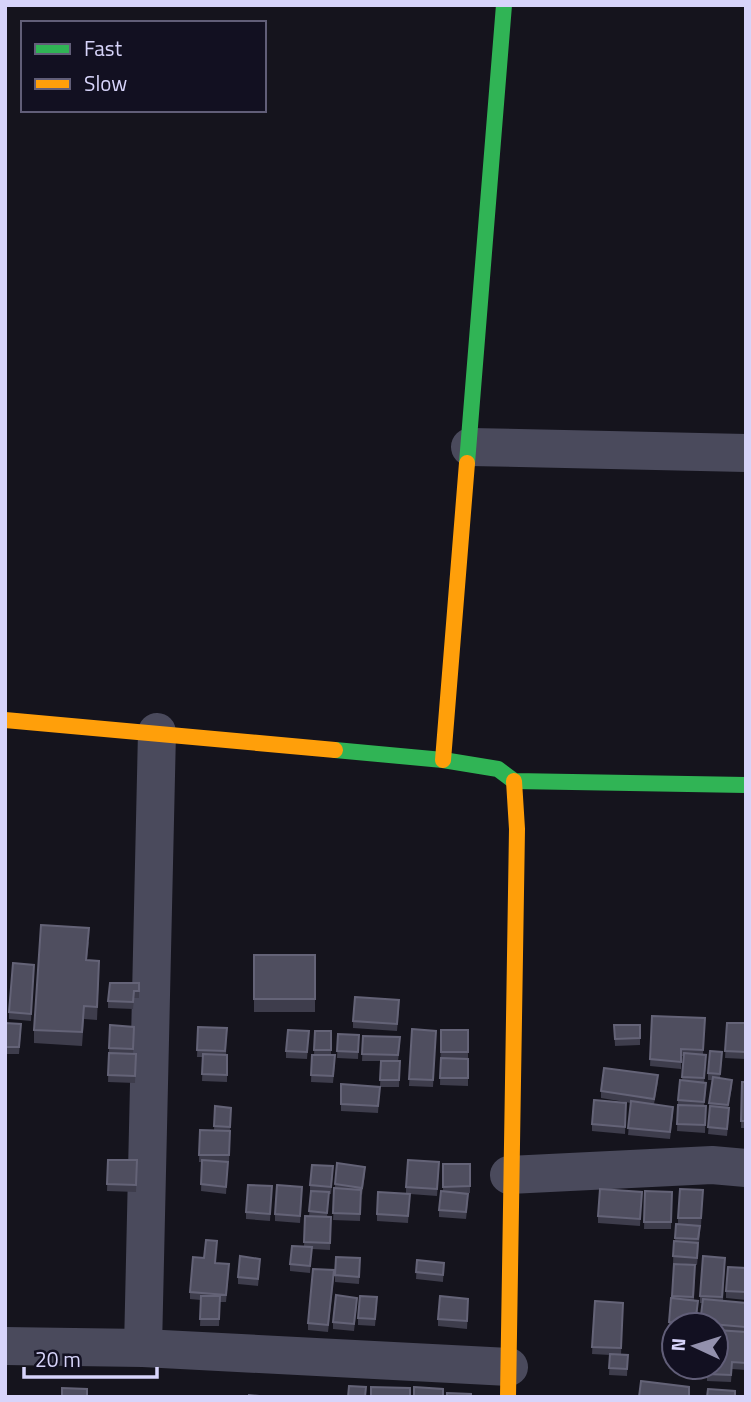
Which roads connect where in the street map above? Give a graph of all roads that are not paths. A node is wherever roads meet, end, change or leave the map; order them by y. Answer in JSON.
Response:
{"nodes":[{"id":1,"x":504,"y":5,"type":"edge"},
{"id":2,"x":470,"y":447,"type":"junction"},
{"id":3,"x":746,"y":453,"type":"edge"},
{"id":4,"x":5,"y":720,"type":"edge"},
{"id":5,"x":157,"y":732,"type":"junction"},
{"id":6,"x":443,"y":760,"type":"junction"},
{"id":7,"x":514,"y":781,"type":"junction"},
{"id":8,"x":746,"y":785,"type":"edge"},
{"id":9,"x":746,"y":1168,"type":"edge"},
{"id":10,"x":509,"y":1175,"type":"junction"},
{"id":11,"x":5,"y":1346,"type":"edge"},
{"id":12,"x":143,"y":1348,"type":"junction"},
{"id":13,"x":509,"y":1382,"type":"edge"}],
"edges":[{"from":1,"to":2,"type":"street"},
{"from":2,"to":3,"type":"street"},
{"from":2,"to":6,"type":"street"},
{"from":4,"to":5,"type":"street"},
{"from":5,"to":6,"type":"street"},
{"from":5,"to":12,"type":"street"},
{"from":6,"to":7,"type":"street"},
{"from":7,"to":8,"type":"street"},
{"from":7,"to":10,"type":"street"},
{"from":9,"to":10,"type":"street"},
{"from":10,"to":13,"type":"street"},
{"from":11,"to":12,"type":"street"},
{"from":12,"to":13,"type":"street"}]}
